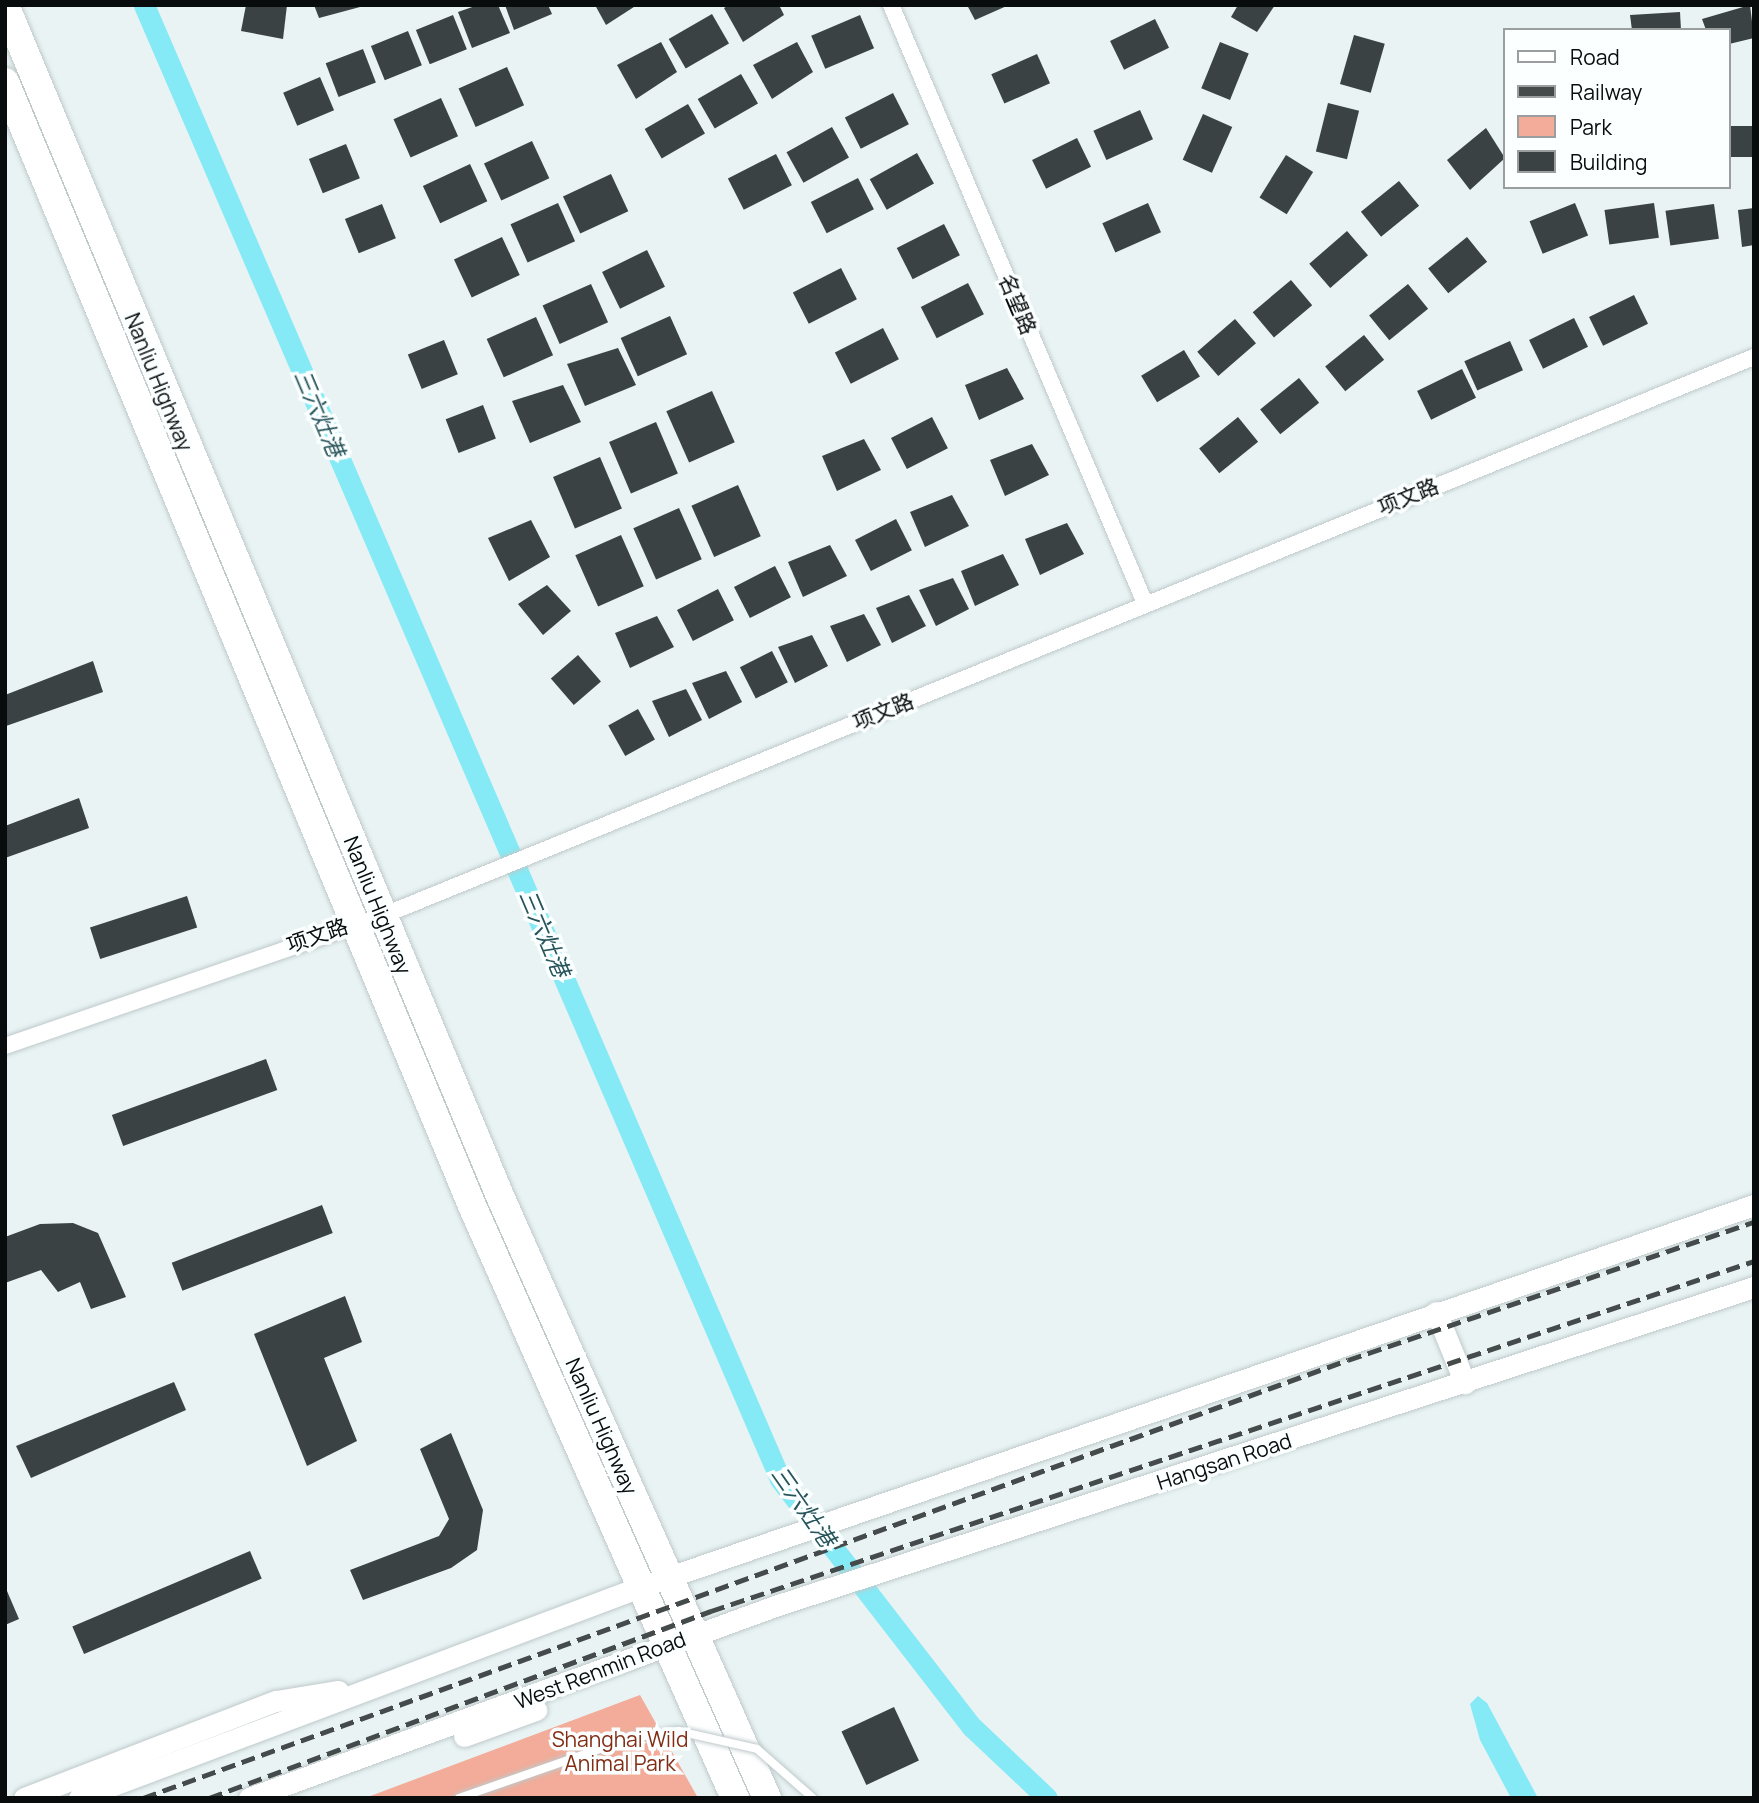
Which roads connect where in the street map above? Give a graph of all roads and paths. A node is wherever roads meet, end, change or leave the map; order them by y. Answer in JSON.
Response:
{"nodes":[{"id":1,"x":5,"y":5,"type":"edge"},
{"id":2,"x":891,"y":5,"type":"edge"},
{"id":3,"x":5,"y":82,"type":"edge"},
{"id":4,"x":1754,"y":358,"type":"edge"},
{"id":5,"x":1145,"y":604,"type":"junction"},
{"id":6,"x":382,"y":916,"type":"junction"},
{"id":7,"x":352,"y":922,"type":"junction"},
{"id":8,"x":5,"y":1046,"type":"edge"},
{"id":9,"x":1754,"y":1205,"type":"edge"},
{"id":10,"x":1754,"y":1287,"type":"edge"},
{"id":11,"x":1436,"y":1312,"type":"junction"},
{"id":12,"x":1465,"y":1383,"type":"junction"},
{"id":13,"x":670,"y":1577,"type":"junction"},
{"id":14,"x":640,"y":1587,"type":"junction"},
{"id":15,"x":695,"y":1634,"type":"junction"},
{"id":16,"x":670,"y":1650,"type":"junction"},
{"id":17,"x":385,"y":1683,"type":"junction"},
{"id":18,"x":24,"y":1798,"type":"edge"},
{"id":19,"x":79,"y":1798,"type":"edge"},
{"id":20,"x":249,"y":1798,"type":"edge"},
{"id":21,"x":287,"y":1798,"type":"edge"},
{"id":22,"x":458,"y":1798,"type":"edge"},
{"id":23,"x":735,"y":1798,"type":"edge"},
{"id":24,"x":767,"y":1798,"type":"edge"},
{"id":25,"x":813,"y":1798,"type":"edge"}],
"edges":[{"from":1,"to":6,"type":"highway","name":"Nanliu Highway"},
{"from":2,"to":5,"type":"street","name":"名望路"},
{"from":3,"to":7,"type":"highway","name":"Nanliu Highway"},
{"from":4,"to":5,"type":"street","name":"项文路"},
{"from":5,"to":6,"type":"street","name":"项文路"},
{"from":6,"to":7,"type":"street","name":"项文路"},
{"from":6,"to":13,"type":"highway","name":"Nanliu Highway"},
{"from":7,"to":8,"type":"street","name":"项文路"},
{"from":7,"to":14,"type":"highway","name":"Nanliu Highway"},
{"from":9,"to":11,"type":"main road"},
{"from":10,"to":12,"type":"main road","name":"Hangsan Road"},
{"from":11,"to":12,"type":"main road"},
{"from":11,"to":13,"type":"main road"},
{"from":12,"to":15,"type":"main road","name":"Hangsan Road"},
{"from":13,"to":14,"type":"main road"},
{"from":13,"to":15,"type":"highway","name":"Nanliu Highway"},
{"from":14,"to":16,"type":"highway","name":"Nanliu Highway"},
{"from":14,"to":17,"type":"main road"},
{"from":15,"to":16,"type":"main road","name":"West Renmin Road"},
{"from":15,"to":24,"type":"highway","name":"Nanliu Highway"},
{"from":16,"to":20,"type":"main road","name":"West Renmin Road"},
{"from":16,"to":21,"type":"main road","name":"West Renmin Road"},
{"from":16,"to":23,"type":"highway","name":"Nanliu Highway"},
{"from":17,"to":18,"type":"main road"},
{"from":17,"to":19,"type":"main road"},
{"from":22,"to":25,"type":"lane","bridge":true}]}
